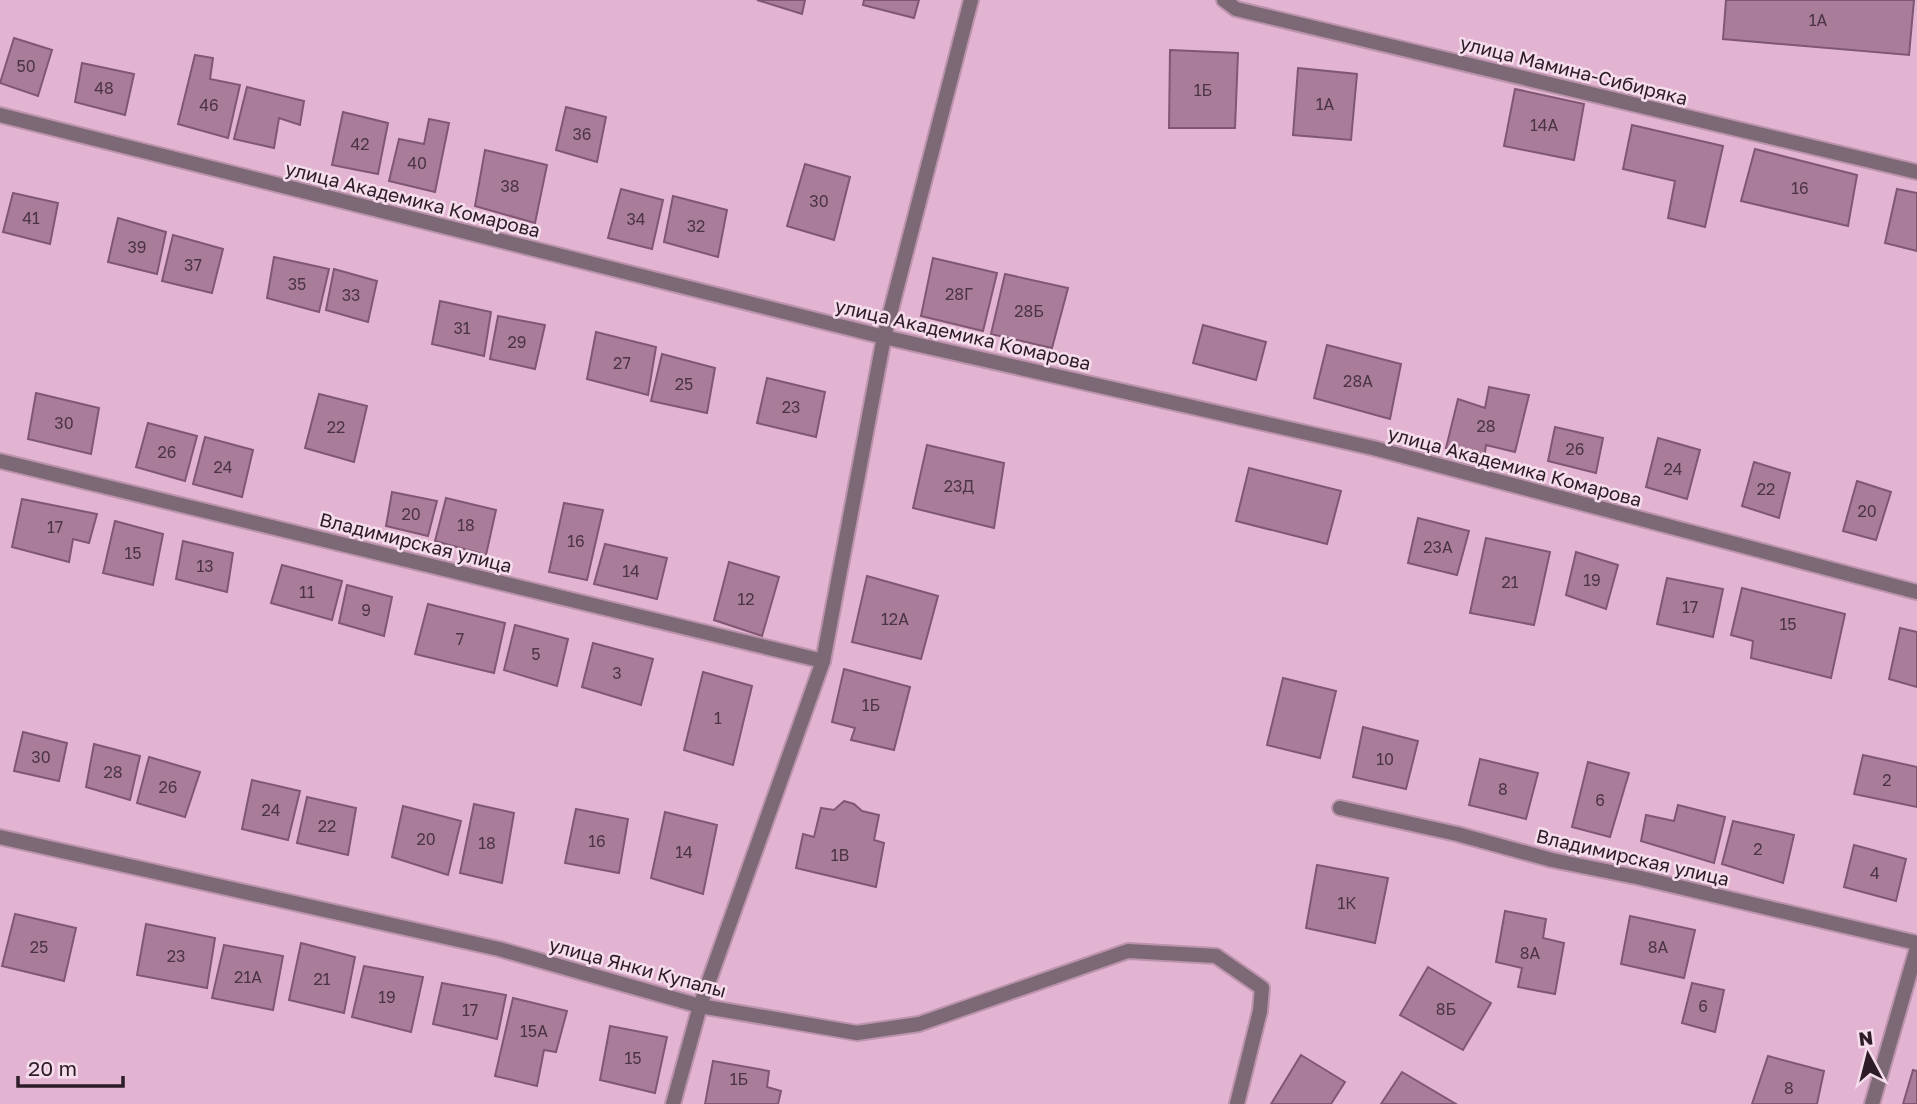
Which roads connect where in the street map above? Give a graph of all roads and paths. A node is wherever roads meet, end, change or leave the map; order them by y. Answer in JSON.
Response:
{"nodes":[{"id":1,"x":971,"y":0,"type":"edge"},
{"id":2,"x":1224,"y":0,"type":"edge"},
{"id":3,"x":0,"y":114,"type":"edge"},
{"id":4,"x":1917,"y":172,"type":"edge"},
{"id":5,"x":884,"y":337,"type":"junction"},
{"id":6,"x":0,"y":461,"type":"edge"},
{"id":7,"x":1917,"y":592,"type":"edge"},
{"id":8,"x":823,"y":661,"type":"junction"},
{"id":9,"x":1340,"y":808,"type":"dead end"},
{"id":10,"x":0,"y":836,"type":"edge"},
{"id":11,"x":1917,"y":946,"type":"edge"},
{"id":12,"x":700,"y":1006,"type":"junction"},
{"id":13,"x":673,"y":1104,"type":"edge"},
{"id":14,"x":1237,"y":1104,"type":"edge"},
{"id":15,"x":1872,"y":1104,"type":"edge"}],
"edges":[{"from":1,"to":5,"type":"street"},
{"from":2,"to":4,"type":"street","name":"улица Мамина-Сибиряка"},
{"from":3,"to":5,"type":"street","name":"улица Академика Комарова"},
{"from":5,"to":7,"type":"street","name":"улица Академика Комарова"},
{"from":5,"to":8,"type":"street"},
{"from":6,"to":8,"type":"street","name":"Владимирская улица"},
{"from":8,"to":12,"type":"street"},
{"from":9,"to":11,"type":"street","name":"Владимирская улица"},
{"from":10,"to":12,"type":"street","name":"улица Янки Купалы"},
{"from":11,"to":15,"type":"street"},
{"from":12,"to":13,"type":"street"},
{"from":12,"to":14,"type":"street","name":"улица Янки Купалы"}]}
